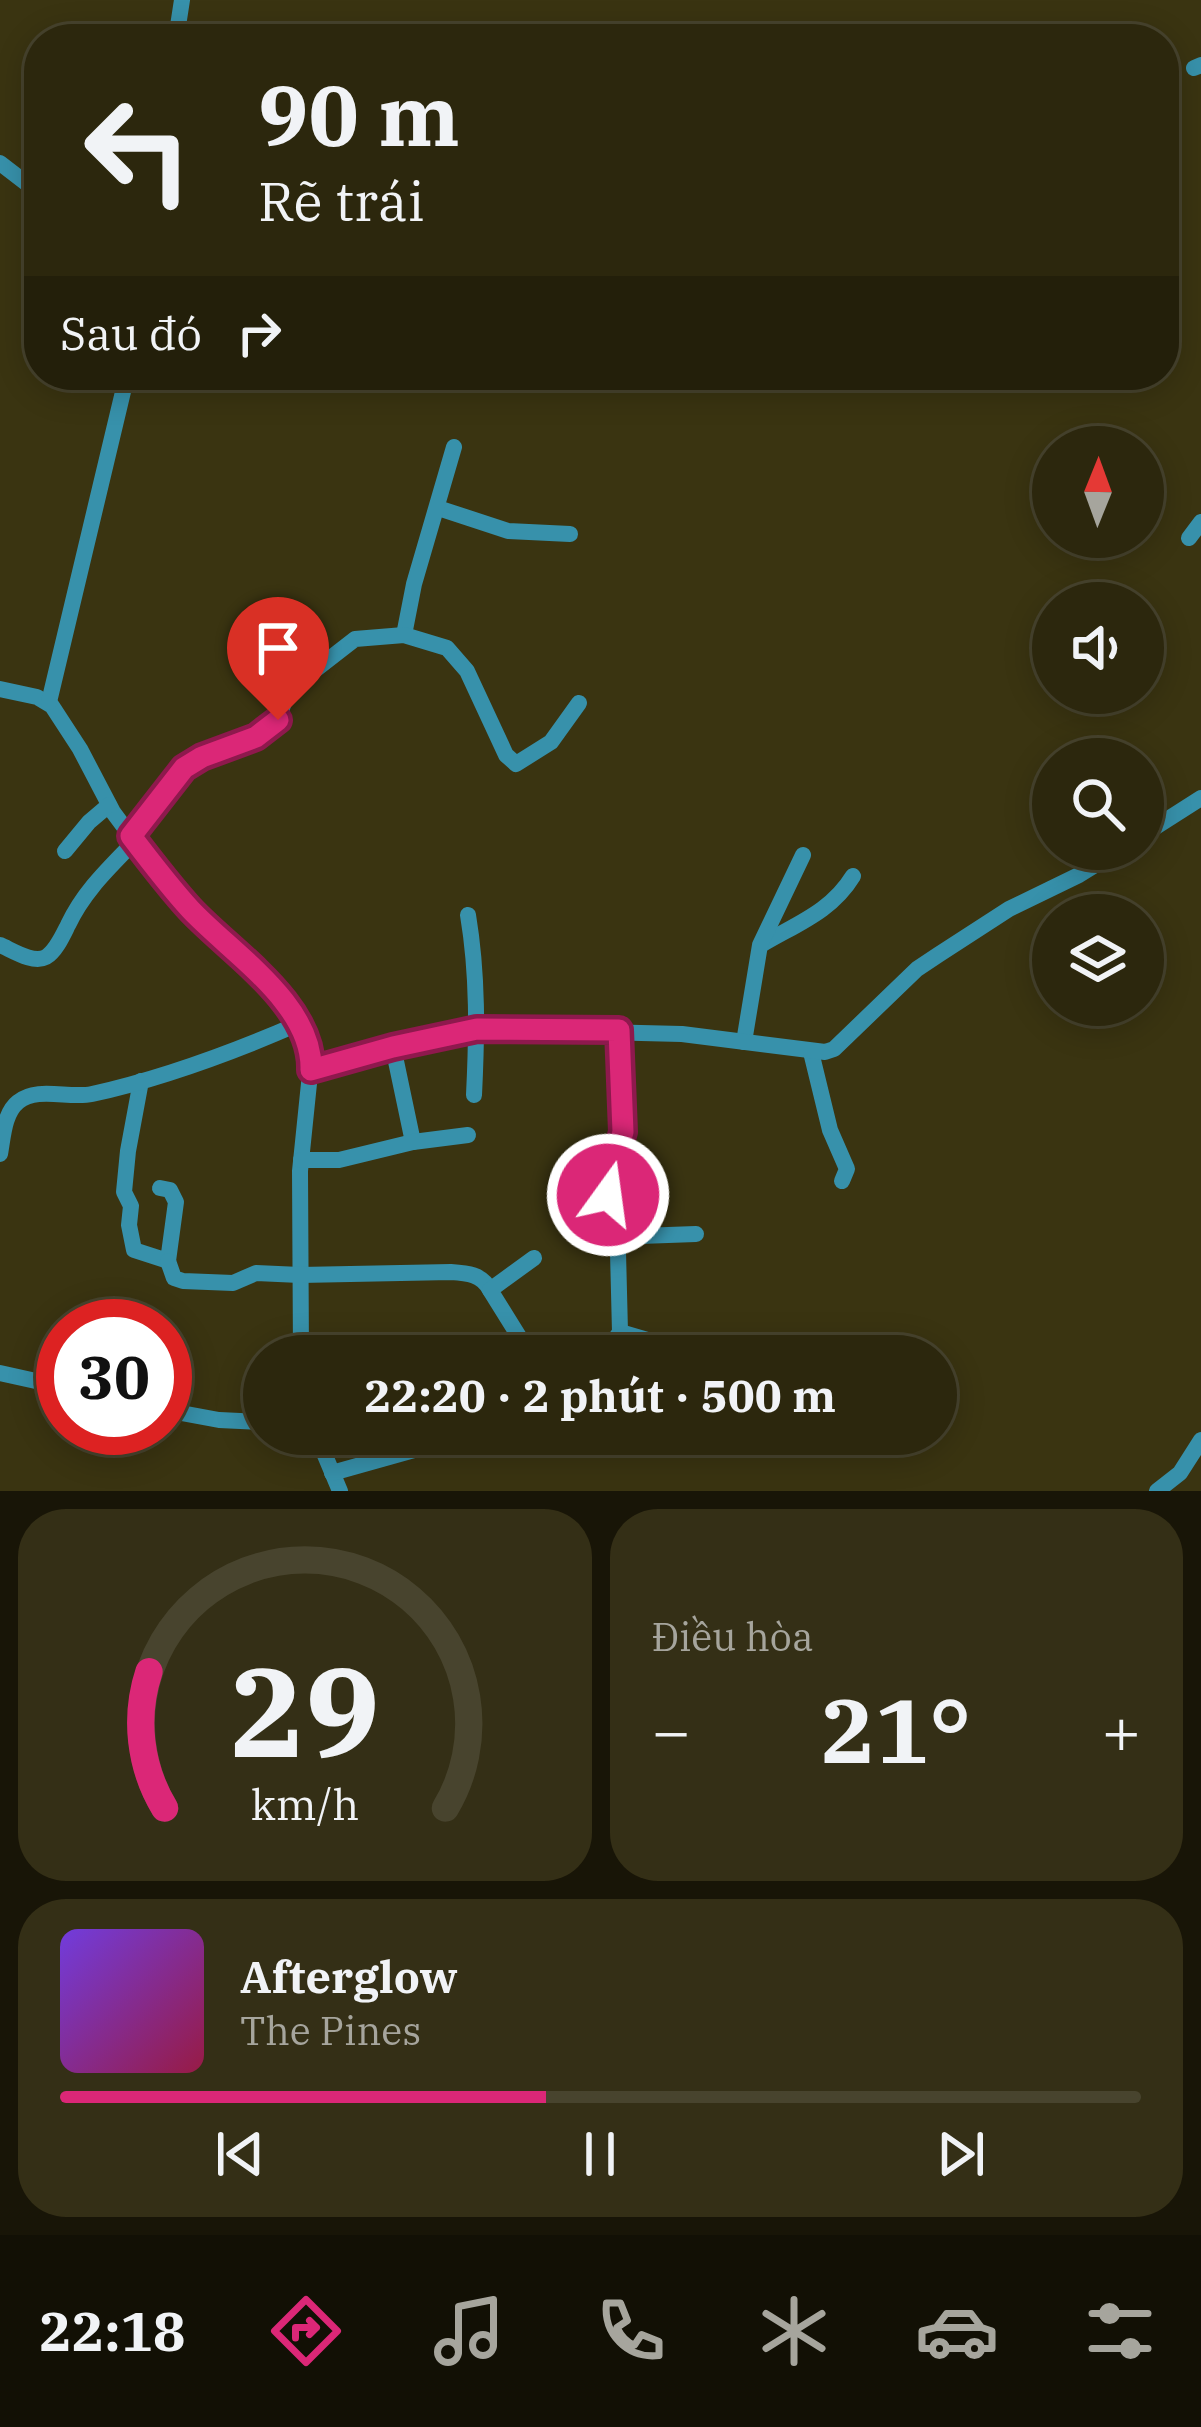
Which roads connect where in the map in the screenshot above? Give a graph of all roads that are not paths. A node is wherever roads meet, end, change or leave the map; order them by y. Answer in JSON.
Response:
{"nodes":[{"id":1,"x":0,"y":163,"type":"edge"},
{"id":2,"x":24,"y":181,"type":"edge"},
{"id":3,"x":123,"y":390,"type":"edge"},
{"id":4,"x":454,"y":447,"type":"dead end"},
{"id":5,"x":438,"y":508,"type":"junction"},
{"id":6,"x":1201,"y":522,"type":"edge"},
{"id":7,"x":570,"y":535,"type":"dead end"},
{"id":8,"x":1189,"y":538,"type":"dead end"},
{"id":9,"x":404,"y":635,"type":"junction"},
{"id":10,"x":0,"y":689,"type":"edge"},
{"id":11,"x":49,"y":702,"type":"junction"},
{"id":12,"x":579,"y":703,"type":"dead end"},
{"id":13,"x":1201,"y":799,"type":"edge"},
{"id":14,"x":110,"y":805,"type":"junction"},
{"id":15,"x":1164,"y":822,"type":"edge"},
{"id":16,"x":133,"y":838,"type":"junction"},
{"id":17,"x":65,"y":850,"type":"dead end"},
{"id":18,"x":803,"y":856,"type":"dead end"},
{"id":19,"x":1087,"y":870,"type":"edge"},
{"id":20,"x":853,"y":876,"type":"dead end"},
{"id":21,"x":468,"y":915,"type":"dead end"},
{"id":22,"x":0,"y":945,"type":"edge"},
{"id":23,"x":760,"y":945,"type":"junction"},
{"id":24,"x":298,"y":1024,"type":"junction"},
{"id":25,"x":477,"y":1029,"type":"junction"},
{"id":26,"x":619,"y":1030,"type":"junction"},
{"id":27,"x":744,"y":1042,"type":"junction"},
{"id":28,"x":393,"y":1047,"type":"junction"},
{"id":29,"x":811,"y":1052,"type":"junction"},
{"id":30,"x":311,"y":1070,"type":"junction"},
{"id":31,"x":140,"y":1081,"type":"junction"},
{"id":32,"x":474,"y":1095,"type":"dead end"},
{"id":33,"x":468,"y":1135,"type":"dead end"},
{"id":34,"x":413,"y":1142,"type":"junction"},
{"id":35,"x":0,"y":1153,"type":"edge"},
{"id":36,"x":301,"y":1160,"type":"junction"},
{"id":37,"x":842,"y":1181,"type":"dead end"},
{"id":38,"x":160,"y":1188,"type":"dead end"},
{"id":39,"x":696,"y":1234,"type":"dead end"},
{"id":40,"x":616,"y":1243,"type":"junction"},
{"id":41,"x":534,"y":1258,"type":"dead end"},
{"id":42,"x":168,"y":1261,"type":"junction"},
{"id":43,"x":300,"y":1275,"type":"junction"},
{"id":44,"x":490,"y":1290,"type":"junction"},
{"id":45,"x":620,"y":1332,"type":"junction"},
{"id":46,"x":301,"y":1335,"type":"edge"},
{"id":47,"x":518,"y":1335,"type":"edge"},
{"id":48,"x":618,"y":1335,"type":"edge"},
{"id":49,"x":630,"y":1335,"type":"edge"},
{"id":50,"x":0,"y":1373,"type":"edge"},
{"id":51,"x":36,"y":1381,"type":"edge"},
{"id":52,"x":192,"y":1415,"type":"edge"},
{"id":53,"x":243,"y":1421,"type":"edge"},
{"id":54,"x":1201,"y":1439,"type":"edge"},
{"id":55,"x":325,"y":1455,"type":"edge"},
{"id":56,"x":396,"y":1455,"type":"edge"},
{"id":57,"x":1192,"y":1469,"type":"edge"},
{"id":58,"x":332,"y":1473,"type":"junction"},
{"id":59,"x":340,"y":1491,"type":"edge"},
{"id":60,"x":1157,"y":1491,"type":"edge"}],
"edges":[{"from":1,"to":2,"type":"street"},
{"from":3,"to":11,"type":"street"},
{"from":4,"to":5,"type":"street"},
{"from":5,"to":7,"type":"street"},
{"from":5,"to":9,"type":"street"},
{"from":6,"to":8,"type":"street"},
{"from":9,"to":12,"type":"street"},
{"from":9,"to":16,"type":"street"},
{"from":10,"to":11,"type":"street"},
{"from":11,"to":14,"type":"street"},
{"from":13,"to":15,"type":"street"},
{"from":14,"to":16,"type":"street"},
{"from":14,"to":17,"type":"street"},
{"from":16,"to":22,"type":"street"},
{"from":16,"to":24,"type":"street"},
{"from":18,"to":23,"type":"street"},
{"from":19,"to":29,"type":"street"},
{"from":20,"to":23,"type":"street"},
{"from":21,"to":25,"type":"street"},
{"from":23,"to":27,"type":"street"},
{"from":24,"to":30,"type":"street"},
{"from":24,"to":31,"type":"street"},
{"from":25,"to":26,"type":"street"},
{"from":25,"to":28,"type":"street"},
{"from":25,"to":32,"type":"street"},
{"from":26,"to":27,"type":"street"},
{"from":26,"to":40,"type":"street"},
{"from":27,"to":29,"type":"street"},
{"from":28,"to":30,"type":"street"},
{"from":28,"to":34,"type":"street"},
{"from":29,"to":37,"type":"street"},
{"from":30,"to":36,"type":"street"},
{"from":31,"to":35,"type":"street"},
{"from":31,"to":42,"type":"street"},
{"from":33,"to":34,"type":"street"},
{"from":34,"to":36,"type":"street"},
{"from":36,"to":43,"type":"street"},
{"from":38,"to":42,"type":"street"},
{"from":39,"to":40,"type":"street"},
{"from":40,"to":45,"type":"street"},
{"from":41,"to":44,"type":"street"},
{"from":42,"to":43,"type":"street"},
{"from":43,"to":44,"type":"street"},
{"from":43,"to":46,"type":"street"},
{"from":44,"to":47,"type":"street"},
{"from":45,"to":48,"type":"street"},
{"from":45,"to":49,"type":"street"},
{"from":50,"to":51,"type":"street"},
{"from":52,"to":53,"type":"street"},
{"from":54,"to":57,"type":"street"},
{"from":55,"to":58,"type":"street"},
{"from":56,"to":58,"type":"street"},
{"from":57,"to":60,"type":"street"},
{"from":58,"to":59,"type":"street"}]}
